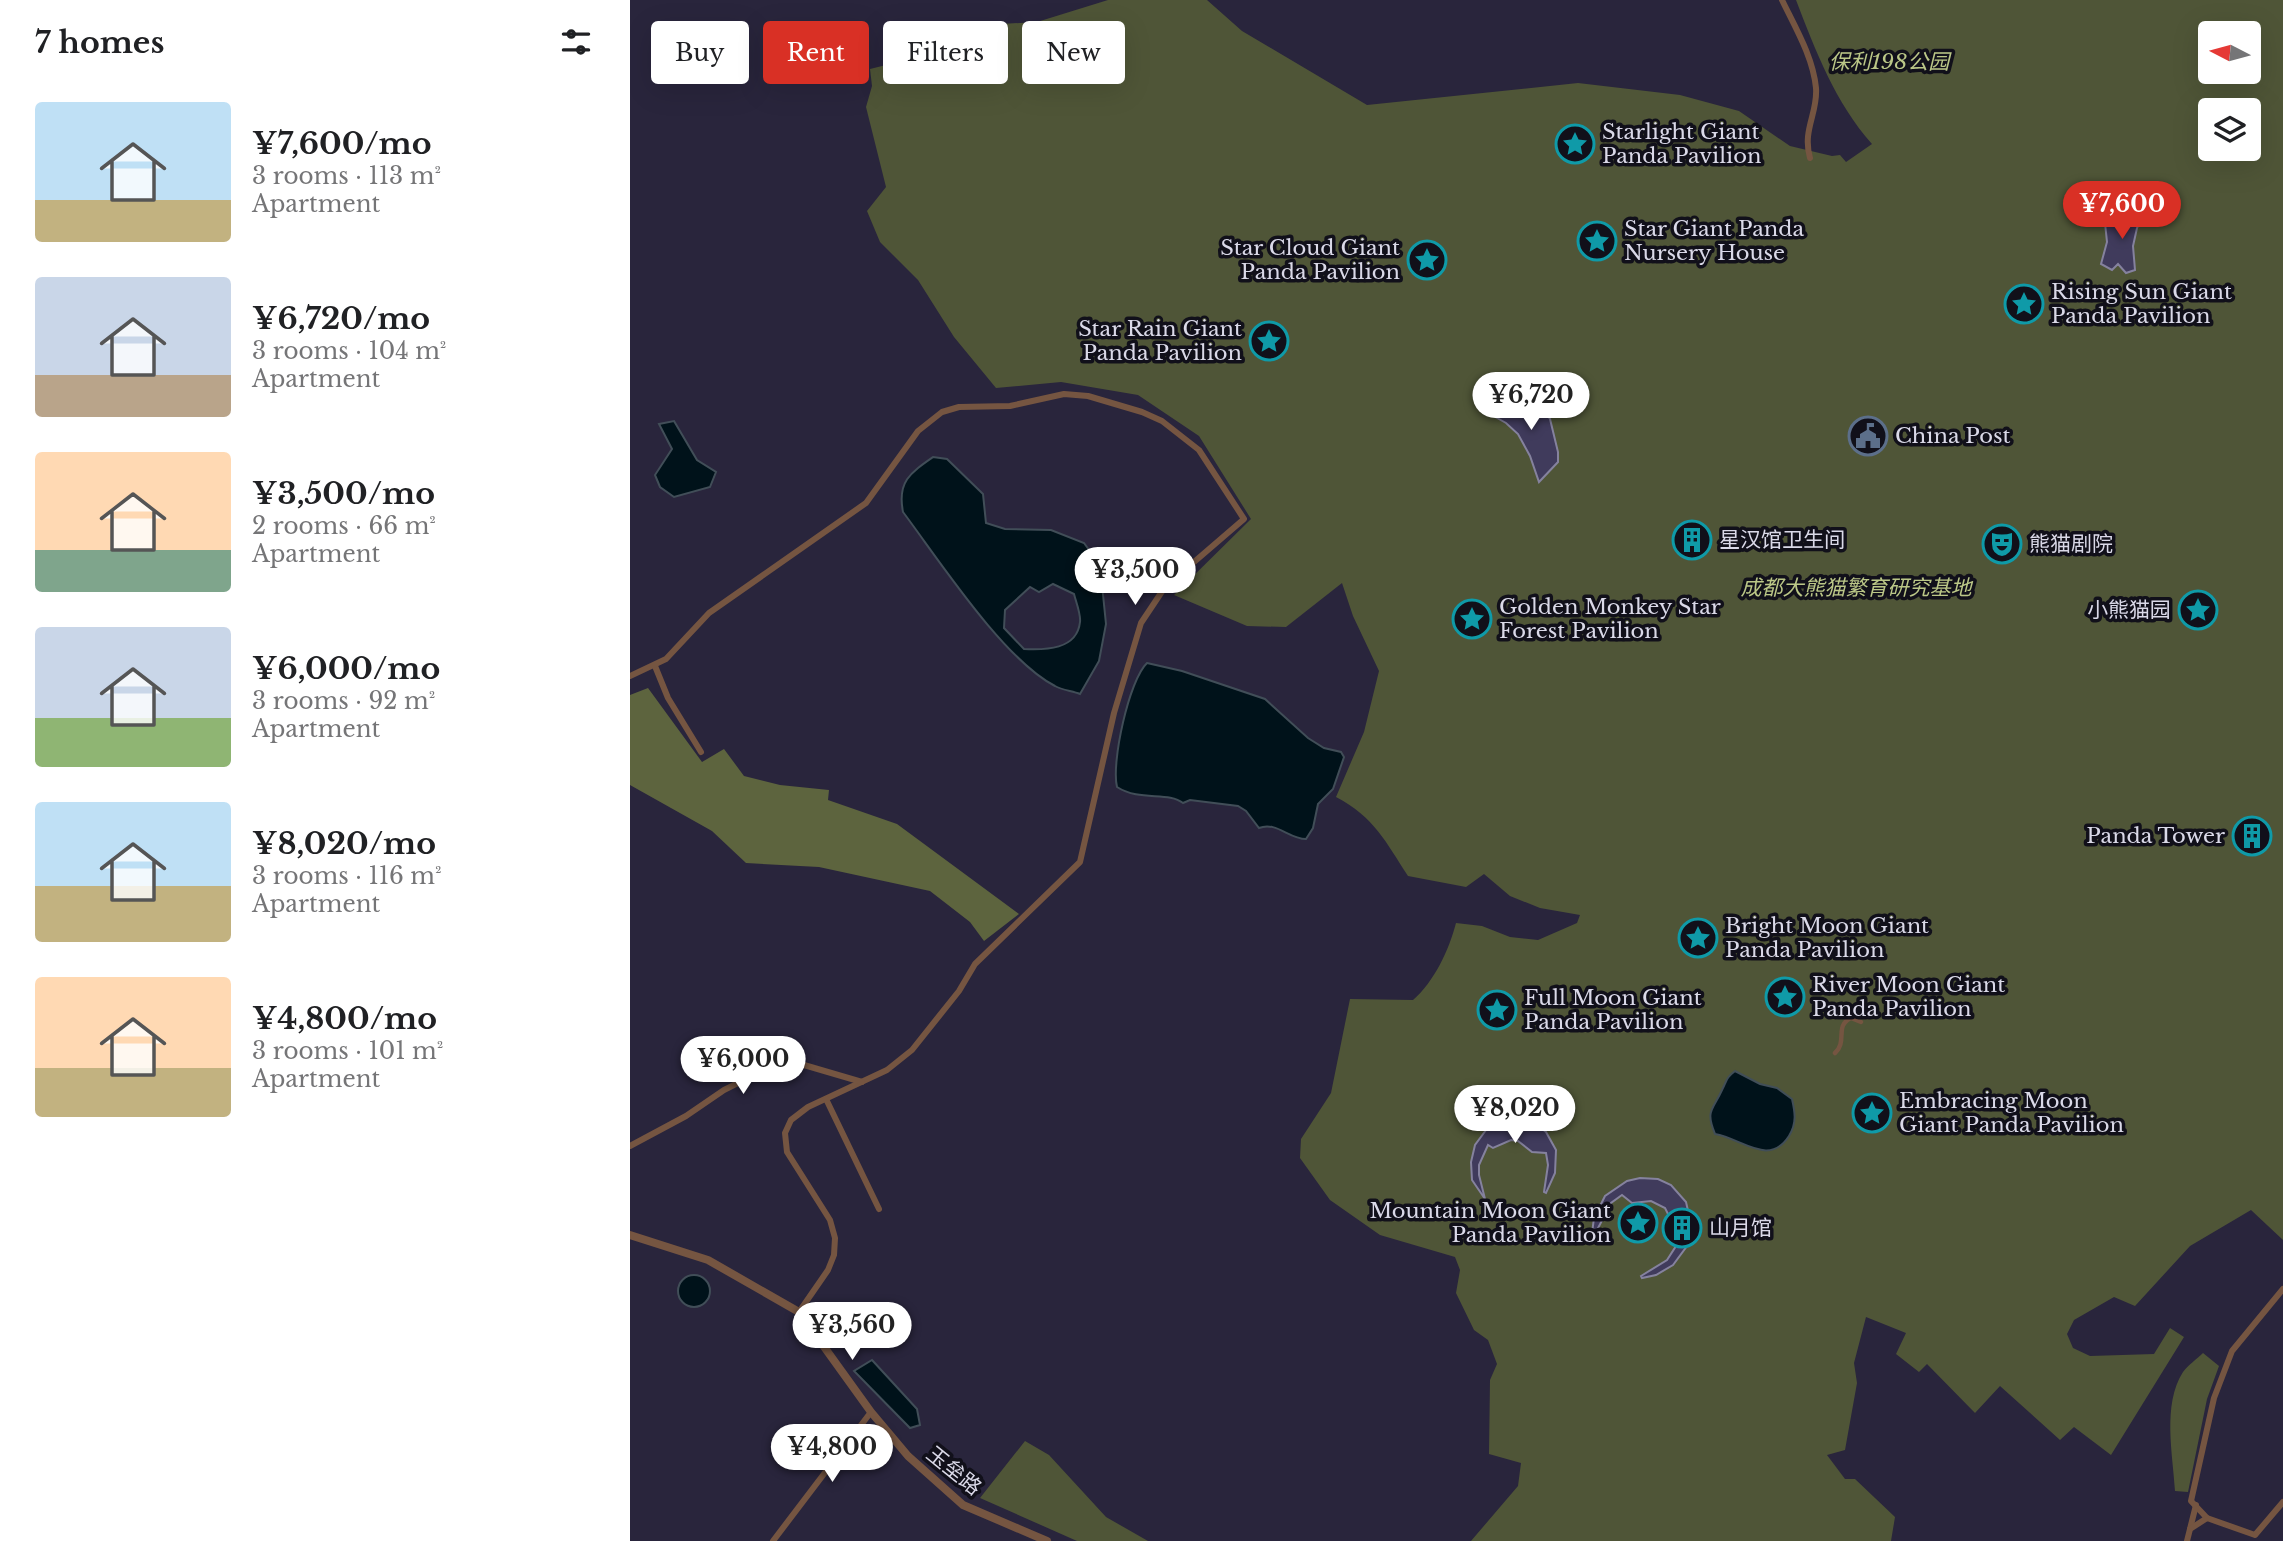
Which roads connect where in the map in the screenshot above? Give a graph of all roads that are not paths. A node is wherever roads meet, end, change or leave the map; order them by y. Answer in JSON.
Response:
{"nodes":[{"id":1,"x":1782,"y":0,"type":"edge"},
{"id":2,"x":1810,"y":158,"type":"dead end"},
{"id":3,"x":655,"y":666,"type":"junction"},
{"id":4,"x":630,"y":676,"type":"edge"},
{"id":5,"x":702,"y":752,"type":"dead end"},
{"id":6,"x":1861,"y":1022,"type":"dead end"},
{"id":7,"x":1835,"y":1053,"type":"dead end"},
{"id":8,"x":864,"y":1082,"type":"junction"},
{"id":9,"x":826,"y":1099,"type":"junction"},
{"id":10,"x":630,"y":1146,"type":"edge"},
{"id":11,"x":879,"y":1209,"type":"dead end"},
{"id":12,"x":630,"y":1235,"type":"edge"},
{"id":13,"x":2283,"y":1289,"type":"edge"},
{"id":14,"x":799,"y":1312,"type":"junction"},
{"id":15,"x":871,"y":1412,"type":"junction"},
{"id":16,"x":2283,"y":1502,"type":"edge"},
{"id":17,"x":2196,"y":1505,"type":"junction"},
{"id":18,"x":2207,"y":1518,"type":"junction"},
{"id":19,"x":2190,"y":1529,"type":"junction"},
{"id":20,"x":773,"y":1541,"type":"edge"},
{"id":21,"x":1047,"y":1541,"type":"edge"},
{"id":22,"x":2187,"y":1541,"type":"edge"}],
"edges":[{"from":1,"to":2,"type":"street"},
{"from":3,"to":4,"type":"street"},
{"from":3,"to":5,"type":"street"},
{"from":3,"to":8,"type":"street"},
{"from":6,"to":7,"type":"street"},
{"from":8,"to":9,"type":"street"},
{"from":8,"to":10,"type":"street"},
{"from":9,"to":11,"type":"street"},
{"from":9,"to":14,"type":"street"},
{"from":12,"to":14,"type":"street","name":"玉垒路"},
{"from":13,"to":17,"type":"street"},
{"from":14,"to":15,"type":"street","name":"玉垒路"},
{"from":15,"to":20,"type":"street"},
{"from":15,"to":21,"type":"street","name":"玉垒路"},
{"from":16,"to":18,"type":"street"},
{"from":17,"to":18,"type":"street"},
{"from":17,"to":19,"type":"street"},
{"from":18,"to":19,"type":"street"},
{"from":19,"to":22,"type":"street"}]}
